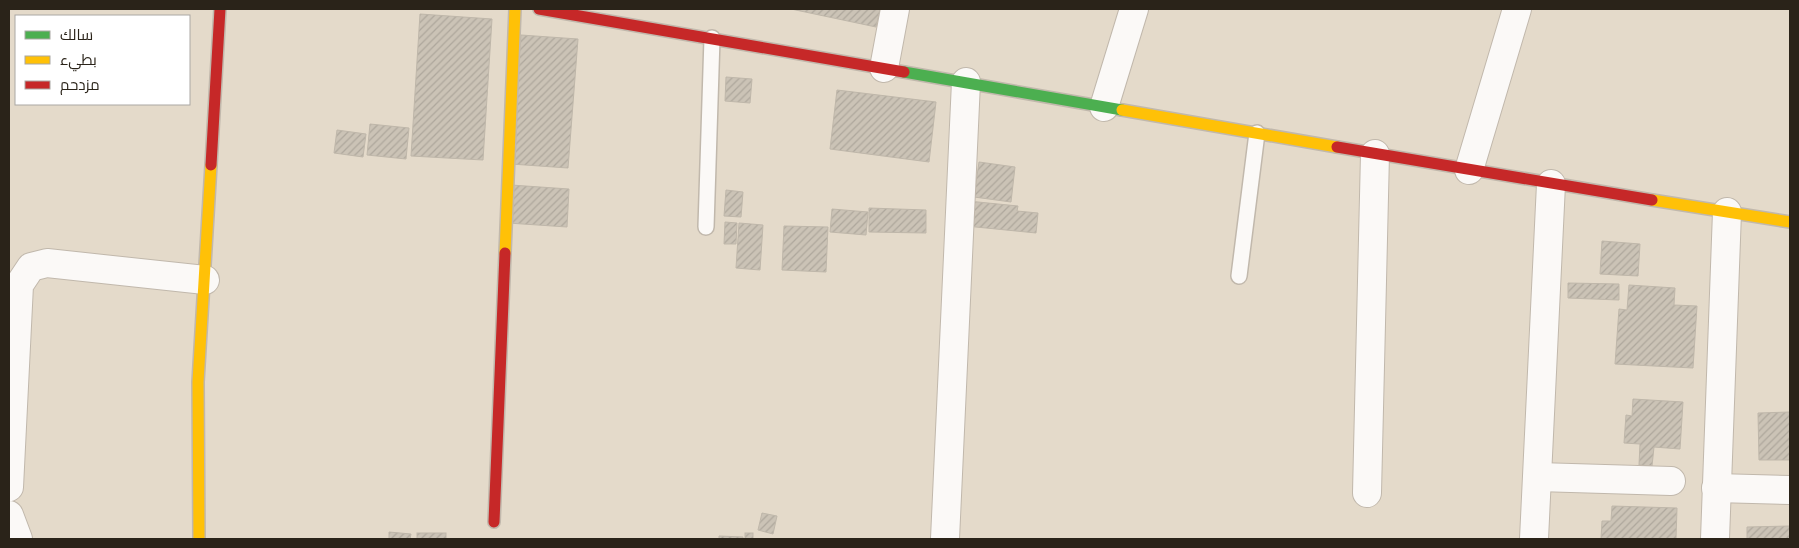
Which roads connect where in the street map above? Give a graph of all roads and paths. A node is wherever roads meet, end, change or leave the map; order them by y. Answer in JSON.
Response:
{"nodes":[{"id":1,"x":220,"y":9,"type":"edge"},
{"id":2,"x":515,"y":9,"type":"edge"},
{"id":3,"x":539,"y":9,"type":"edge"},
{"id":4,"x":895,"y":9,"type":"edge"},
{"id":5,"x":1134,"y":9,"type":"edge"},
{"id":6,"x":1517,"y":9,"type":"edge"},
{"id":7,"x":712,"y":38,"type":"junction"},
{"id":8,"x":884,"y":68,"type":"junction"},
{"id":9,"x":966,"y":82,"type":"junction"},
{"id":10,"x":1104,"y":107,"type":"junction"},
{"id":11,"x":1257,"y":133,"type":"junction"},
{"id":12,"x":1375,"y":154,"type":"junction"},
{"id":13,"x":1469,"y":170,"type":"junction"},
{"id":14,"x":1552,"y":184,"type":"junction"},
{"id":15,"x":1727,"y":212,"type":"junction"},
{"id":16,"x":1790,"y":222,"type":"edge"},
{"id":17,"x":706,"y":227,"type":"dead end"},
{"id":18,"x":1239,"y":276,"type":"dead end"},
{"id":19,"x":205,"y":280,"type":"junction"},
{"id":20,"x":1538,"y":477,"type":"junction"},
{"id":21,"x":1671,"y":481,"type":"dead end"},
{"id":22,"x":9,"y":487,"type":"edge"},
{"id":23,"x":1716,"y":488,"type":"junction"},
{"id":24,"x":1790,"y":490,"type":"edge"},
{"id":25,"x":1367,"y":493,"type":"dead end"},
{"id":26,"x":9,"y":515,"type":"edge"},
{"id":27,"x":494,"y":522,"type":"dead end"},
{"id":28,"x":18,"y":539,"type":"edge"},
{"id":29,"x":199,"y":539,"type":"edge"},
{"id":30,"x":945,"y":539,"type":"edge"},
{"id":31,"x":1534,"y":539,"type":"edge"},
{"id":32,"x":1715,"y":539,"type":"edge"}],
"edges":[{"from":1,"to":19,"type":"main road"},
{"from":2,"to":27,"type":"main road"},
{"from":3,"to":7,"type":"main road"},
{"from":4,"to":8,"type":"street"},
{"from":5,"to":10,"type":"street"},
{"from":6,"to":13,"type":"street"},
{"from":7,"to":8,"type":"main road"},
{"from":7,"to":17,"type":"lane"},
{"from":8,"to":9,"type":"main road"},
{"from":9,"to":10,"type":"main road"},
{"from":9,"to":30,"type":"street"},
{"from":10,"to":11,"type":"main road"},
{"from":11,"to":12,"type":"main road"},
{"from":11,"to":18,"type":"lane"},
{"from":12,"to":13,"type":"main road"},
{"from":12,"to":25,"type":"street"},
{"from":13,"to":14,"type":"main road"},
{"from":14,"to":15,"type":"main road"},
{"from":14,"to":20,"type":"street"},
{"from":15,"to":16,"type":"main road"},
{"from":15,"to":23,"type":"street"},
{"from":19,"to":22,"type":"street"},
{"from":19,"to":29,"type":"main road"},
{"from":20,"to":21,"type":"street"},
{"from":20,"to":31,"type":"street"},
{"from":23,"to":24,"type":"street"},
{"from":23,"to":32,"type":"street"},
{"from":26,"to":28,"type":"street"}]}
